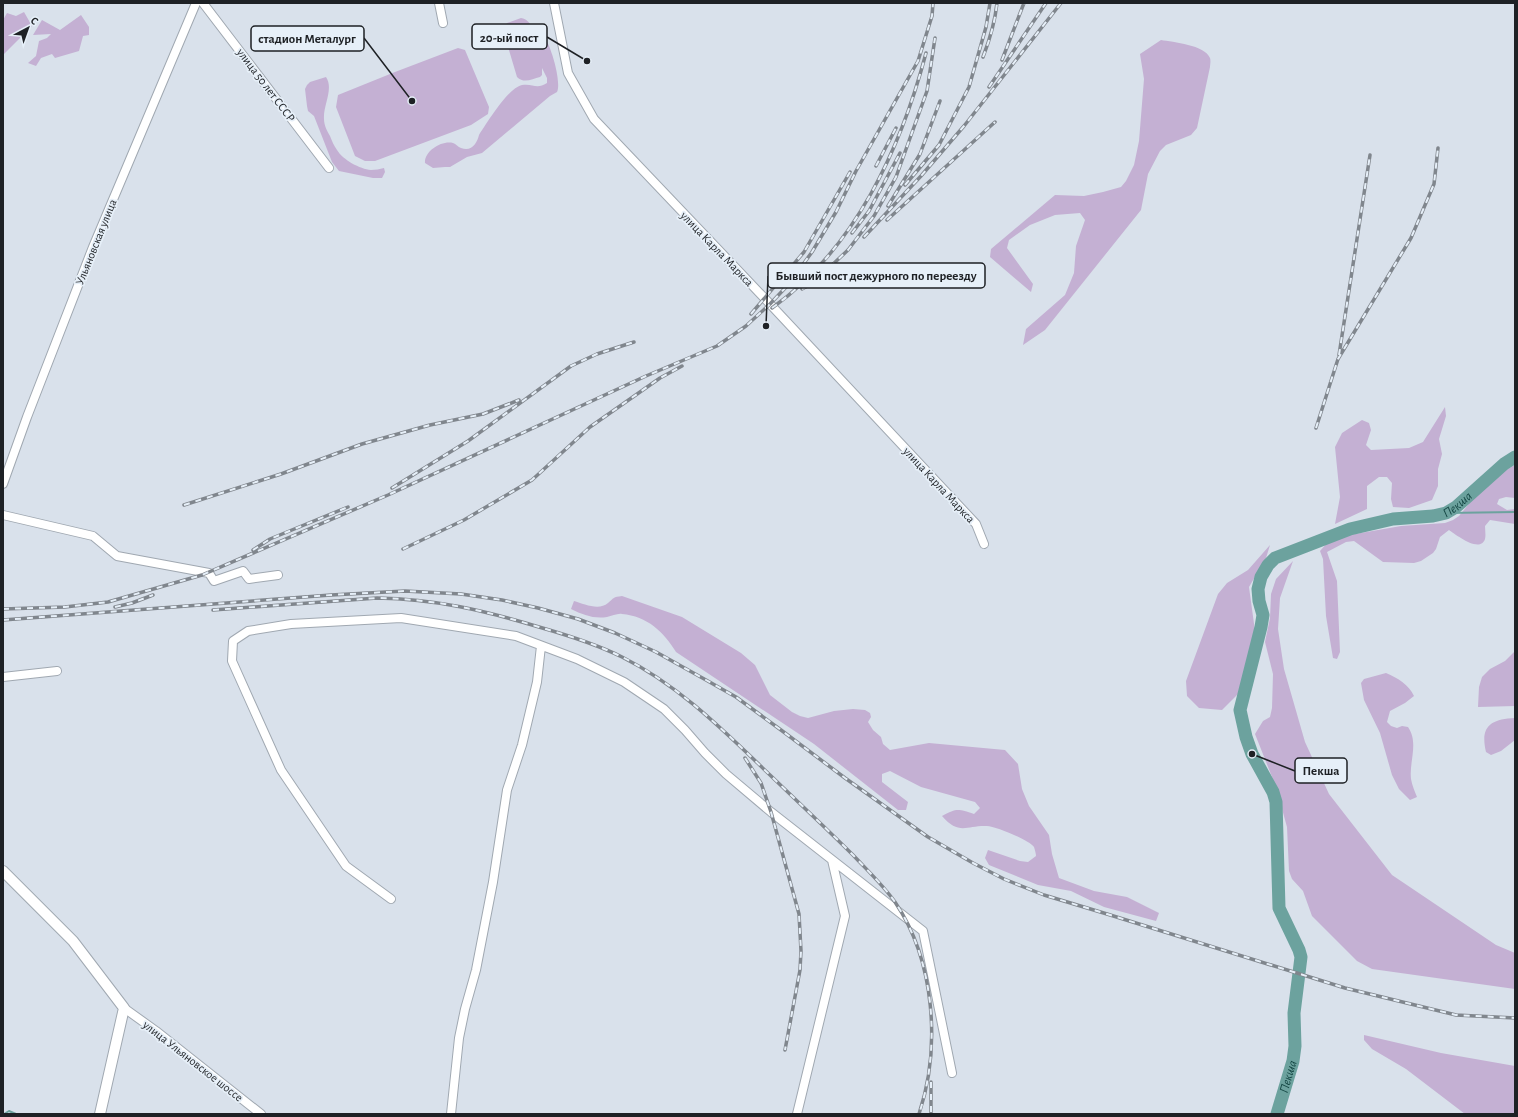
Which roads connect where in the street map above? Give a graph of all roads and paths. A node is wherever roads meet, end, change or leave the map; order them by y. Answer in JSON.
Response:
{"nodes":[{"id":1,"x":196,"y":3,"type":"edge"},
{"id":2,"x":203,"y":3,"type":"edge"},
{"id":3,"x":438,"y":3,"type":"edge"},
{"id":4,"x":554,"y":3,"type":"edge"},
{"id":5,"x":443,"y":23,"type":"dead end"},
{"id":6,"x":329,"y":168,"type":"dead end"},
{"id":7,"x":3,"y":484,"type":"edge"},
{"id":8,"x":3,"y":515,"type":"edge"},
{"id":9,"x":984,"y":544,"type":"dead end"},
{"id":10,"x":278,"y":575,"type":"dead end"},
{"id":11,"x":541,"y":646,"type":"junction"},
{"id":12,"x":57,"y":671,"type":"dead end"},
{"id":13,"x":3,"y":677,"type":"edge"},
{"id":14,"x":832,"y":860,"type":"junction"},
{"id":15,"x":3,"y":871,"type":"edge"},
{"id":16,"x":391,"y":899,"type":"dead end"},
{"id":17,"x":124,"y":1008,"type":"junction"},
{"id":18,"x":952,"y":1073,"type":"dead end"},
{"id":19,"x":100,"y":1114,"type":"edge"},
{"id":20,"x":261,"y":1114,"type":"edge"},
{"id":21,"x":451,"y":1114,"type":"edge"},
{"id":22,"x":797,"y":1114,"type":"edge"}],
"edges":[{"from":1,"to":7,"type":"street","name":"Ульяновская улица"},
{"from":2,"to":6,"type":"street","name":"улица 50 лет СССР"},
{"from":3,"to":5,"type":"street"},
{"from":4,"to":9,"type":"street","name":"улица Карла Маркса"},
{"from":8,"to":10,"type":"street"},
{"from":11,"to":14,"type":"street"},
{"from":11,"to":16,"type":"street"},
{"from":11,"to":21,"type":"street"},
{"from":12,"to":13,"type":"street"},
{"from":14,"to":18,"type":"street"},
{"from":14,"to":22,"type":"street"},
{"from":15,"to":17,"type":"street","name":"улица Ульяновское шоссе"},
{"from":17,"to":19,"type":"street"},
{"from":17,"to":20,"type":"street","name":"улица Ульяновское шоссе"}]}
